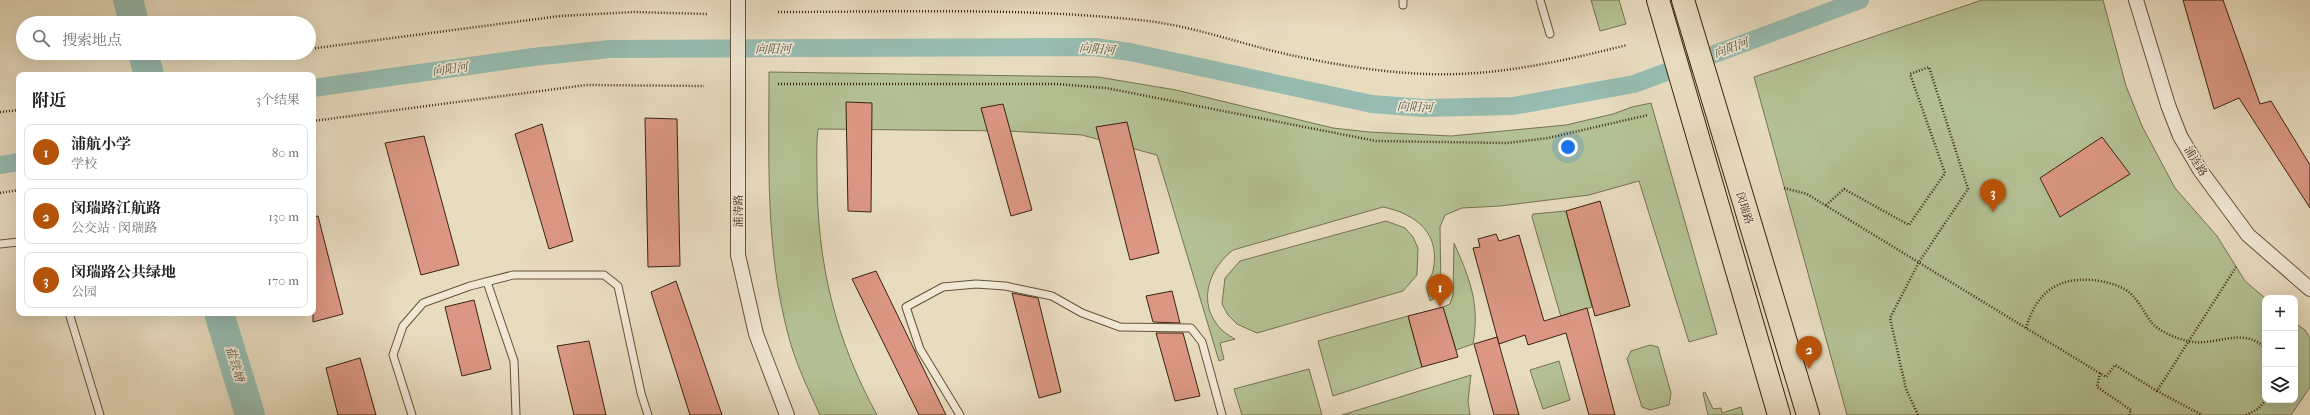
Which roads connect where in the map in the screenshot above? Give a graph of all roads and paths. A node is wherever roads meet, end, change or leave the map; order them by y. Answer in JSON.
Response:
{"nodes":[{"id":1,"x":738,"y":0,"type":"edge"},
{"id":2,"x":1540,"y":0,"type":"edge"},
{"id":3,"x":1658,"y":0,"type":"edge"},
{"id":4,"x":1683,"y":0,"type":"edge"},
{"id":5,"x":2136,"y":0,"type":"edge"},
{"id":6,"x":778,"y":12,"type":"dead end"},
{"id":7,"x":707,"y":14,"type":"dead end"},
{"id":8,"x":1550,"y":34,"type":"dead end"},
{"id":9,"x":1627,"y":45,"type":"dead end"},
{"id":10,"x":316,"y":48,"type":"edge"},
{"id":11,"x":778,"y":84,"type":"dead end"},
{"id":12,"x":704,"y":86,"type":"dead end"},
{"id":13,"x":16,"y":110,"type":"edge"},
{"id":14,"x":0,"y":112,"type":"edge"},
{"id":15,"x":1648,"y":115,"type":"dead end"},
{"id":16,"x":316,"y":121,"type":"edge"},
{"id":17,"x":1784,"y":188,"type":"dead end"},
{"id":18,"x":16,"y":190,"type":"edge"},
{"id":19,"x":0,"y":193,"type":"edge"},
{"id":20,"x":1826,"y":205,"type":"junction"},
{"id":21,"x":16,"y":242,"type":"edge"},
{"id":22,"x":0,"y":244,"type":"edge"},
{"id":23,"x":1919,"y":262,"type":"junction"},
{"id":24,"x":2236,"y":267,"type":"dead end"},
{"id":25,"x":487,"y":282,"type":"junction"},
{"id":26,"x":2310,"y":289,"type":"edge"},
{"id":27,"x":70,"y":316,"type":"edge"},
{"id":28,"x":2026,"y":328,"type":"junction"},
{"id":29,"x":2189,"y":342,"type":"junction"},
{"id":30,"x":2262,"y":345,"type":"edge"},
{"id":31,"x":2100,"y":373,"type":"junction"},
{"id":32,"x":2157,"y":391,"type":"junction"},
{"id":33,"x":2263,"y":403,"type":"edge"},
{"id":34,"x":100,"y":415,"type":"edge"},
{"id":35,"x":412,"y":415,"type":"edge"},
{"id":36,"x":516,"y":415,"type":"edge"},
{"id":37,"x":648,"y":415,"type":"edge"},
{"id":38,"x":787,"y":415,"type":"edge"},
{"id":39,"x":960,"y":415,"type":"edge"},
{"id":40,"x":1222,"y":415,"type":"edge"},
{"id":41,"x":1779,"y":415,"type":"edge"},
{"id":42,"x":1808,"y":415,"type":"edge"},
{"id":43,"x":1918,"y":415,"type":"edge"},
{"id":44,"x":2129,"y":415,"type":"edge"},
{"id":45,"x":2202,"y":415,"type":"edge"},
{"id":46,"x":2246,"y":415,"type":"edge"}],
"edges":[{"from":1,"to":38,"type":"street","name":"浦涛路"},
{"from":2,"to":8,"type":"lane"},
{"from":3,"to":41,"type":"main road"},
{"from":4,"to":42,"type":"main road","name":"闵瑞路"},
{"from":5,"to":26,"type":"street","name":"浦连路"},
{"from":6,"to":9,"type":"path"},
{"from":7,"to":10,"type":"path"},
{"from":11,"to":15,"type":"path"},
{"from":12,"to":16,"type":"path"},
{"from":13,"to":14,"type":"path"},
{"from":17,"to":20,"type":"path"},
{"from":18,"to":19,"type":"path"},
{"from":20,"to":23,"type":"path"},
{"from":20,"to":23,"type":"path"},
{"from":21,"to":22,"type":"lane"},
{"from":23,"to":28,"type":"path"},
{"from":23,"to":43,"type":"path"},
{"from":24,"to":29,"type":"path"},
{"from":25,"to":35,"type":"lane"},
{"from":25,"to":36,"type":"lane"},
{"from":25,"to":37,"type":"lane"},
{"from":27,"to":34,"type":"lane"},
{"from":28,"to":29,"type":"path"},
{"from":28,"to":31,"type":"path"},
{"from":29,"to":30,"type":"path"},
{"from":29,"to":32,"type":"path"},
{"from":31,"to":32,"type":"path"},
{"from":31,"to":44,"type":"path"},
{"from":32,"to":45,"type":"path"},
{"from":33,"to":46,"type":"path"},
{"from":39,"to":40,"type":"lane"}]}
